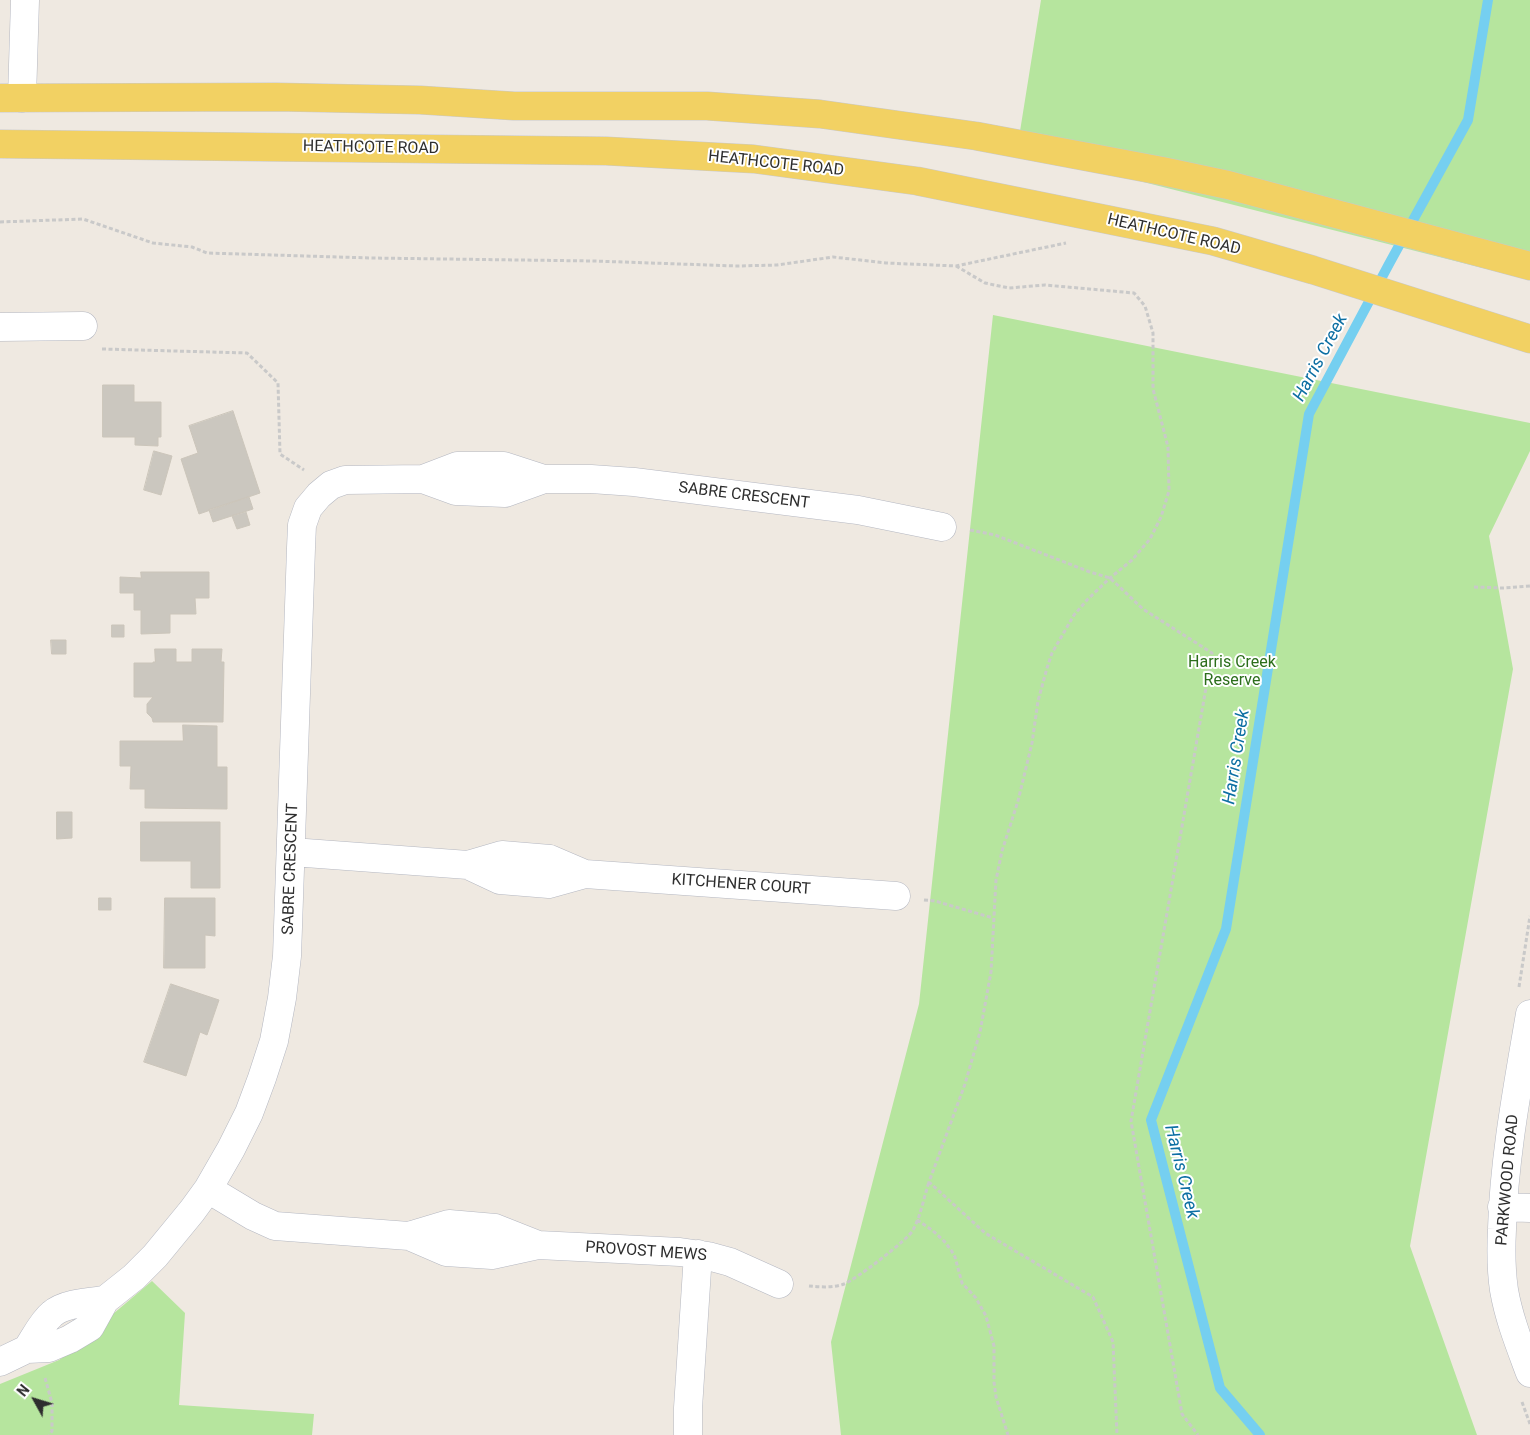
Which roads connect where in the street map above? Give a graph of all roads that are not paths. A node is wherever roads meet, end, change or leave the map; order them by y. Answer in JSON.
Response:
{"nodes":[{"id":1,"x":25,"y":0,"type":"edge"},
{"id":2,"x":11,"y":98,"type":"edge"},
{"id":3,"x":0,"y":144,"type":"edge"},
{"id":4,"x":1530,"y":266,"type":"edge"},
{"id":5,"x":0,"y":327,"type":"edge"},
{"id":6,"x":89,"y":337,"type":"road end"},
{"id":7,"x":1530,"y":339,"type":"edge"},
{"id":8,"x":942,"y":527,"type":"road end"},
{"id":9,"x":292,"y":852,"type":"junction"},
{"id":10,"x":896,"y":896,"type":"road end"},
{"id":11,"x":1530,"y":1014,"type":"edge"},
{"id":12,"x":208,"y":1189,"type":"junction"},
{"id":13,"x":1502,"y":1207,"type":"junction"},
{"id":14,"x":1530,"y":1208,"type":"edge"},
{"id":15,"x":698,"y":1254,"type":"junction"},
{"id":16,"x":779,"y":1284,"type":"road end"},
{"id":17,"x":0,"y":1362,"type":"edge"},
{"id":18,"x":1530,"y":1374,"type":"edge"},
{"id":19,"x":688,"y":1435,"type":"edge"}],
"edges":[{"from":1,"to":2,"type":"street"},
{"from":2,"to":4,"type":"main road"},
{"from":3,"to":7,"type":"main road","name":"HEATHCOTE ROAD"},
{"from":5,"to":6,"type":"street"},
{"from":8,"to":9,"type":"street","name":"SABRE CRESCENT"},
{"from":9,"to":10,"type":"street","name":"KITCHENER COURT"},
{"from":9,"to":12,"type":"street","name":"SABRE CRESCENT"},
{"from":11,"to":13,"type":"street","name":"PARKWOOD ROAD"},
{"from":12,"to":15,"type":"street","name":"PROVOST MEWS"},
{"from":12,"to":17,"type":"street","name":"SABRE CRESCENT"},
{"from":13,"to":14,"type":"street"},
{"from":13,"to":18,"type":"street","name":"PARKWOOD ROAD"},
{"from":15,"to":16,"type":"street","name":"PROVOST MEWS"},
{"from":15,"to":19,"type":"street"}]}
